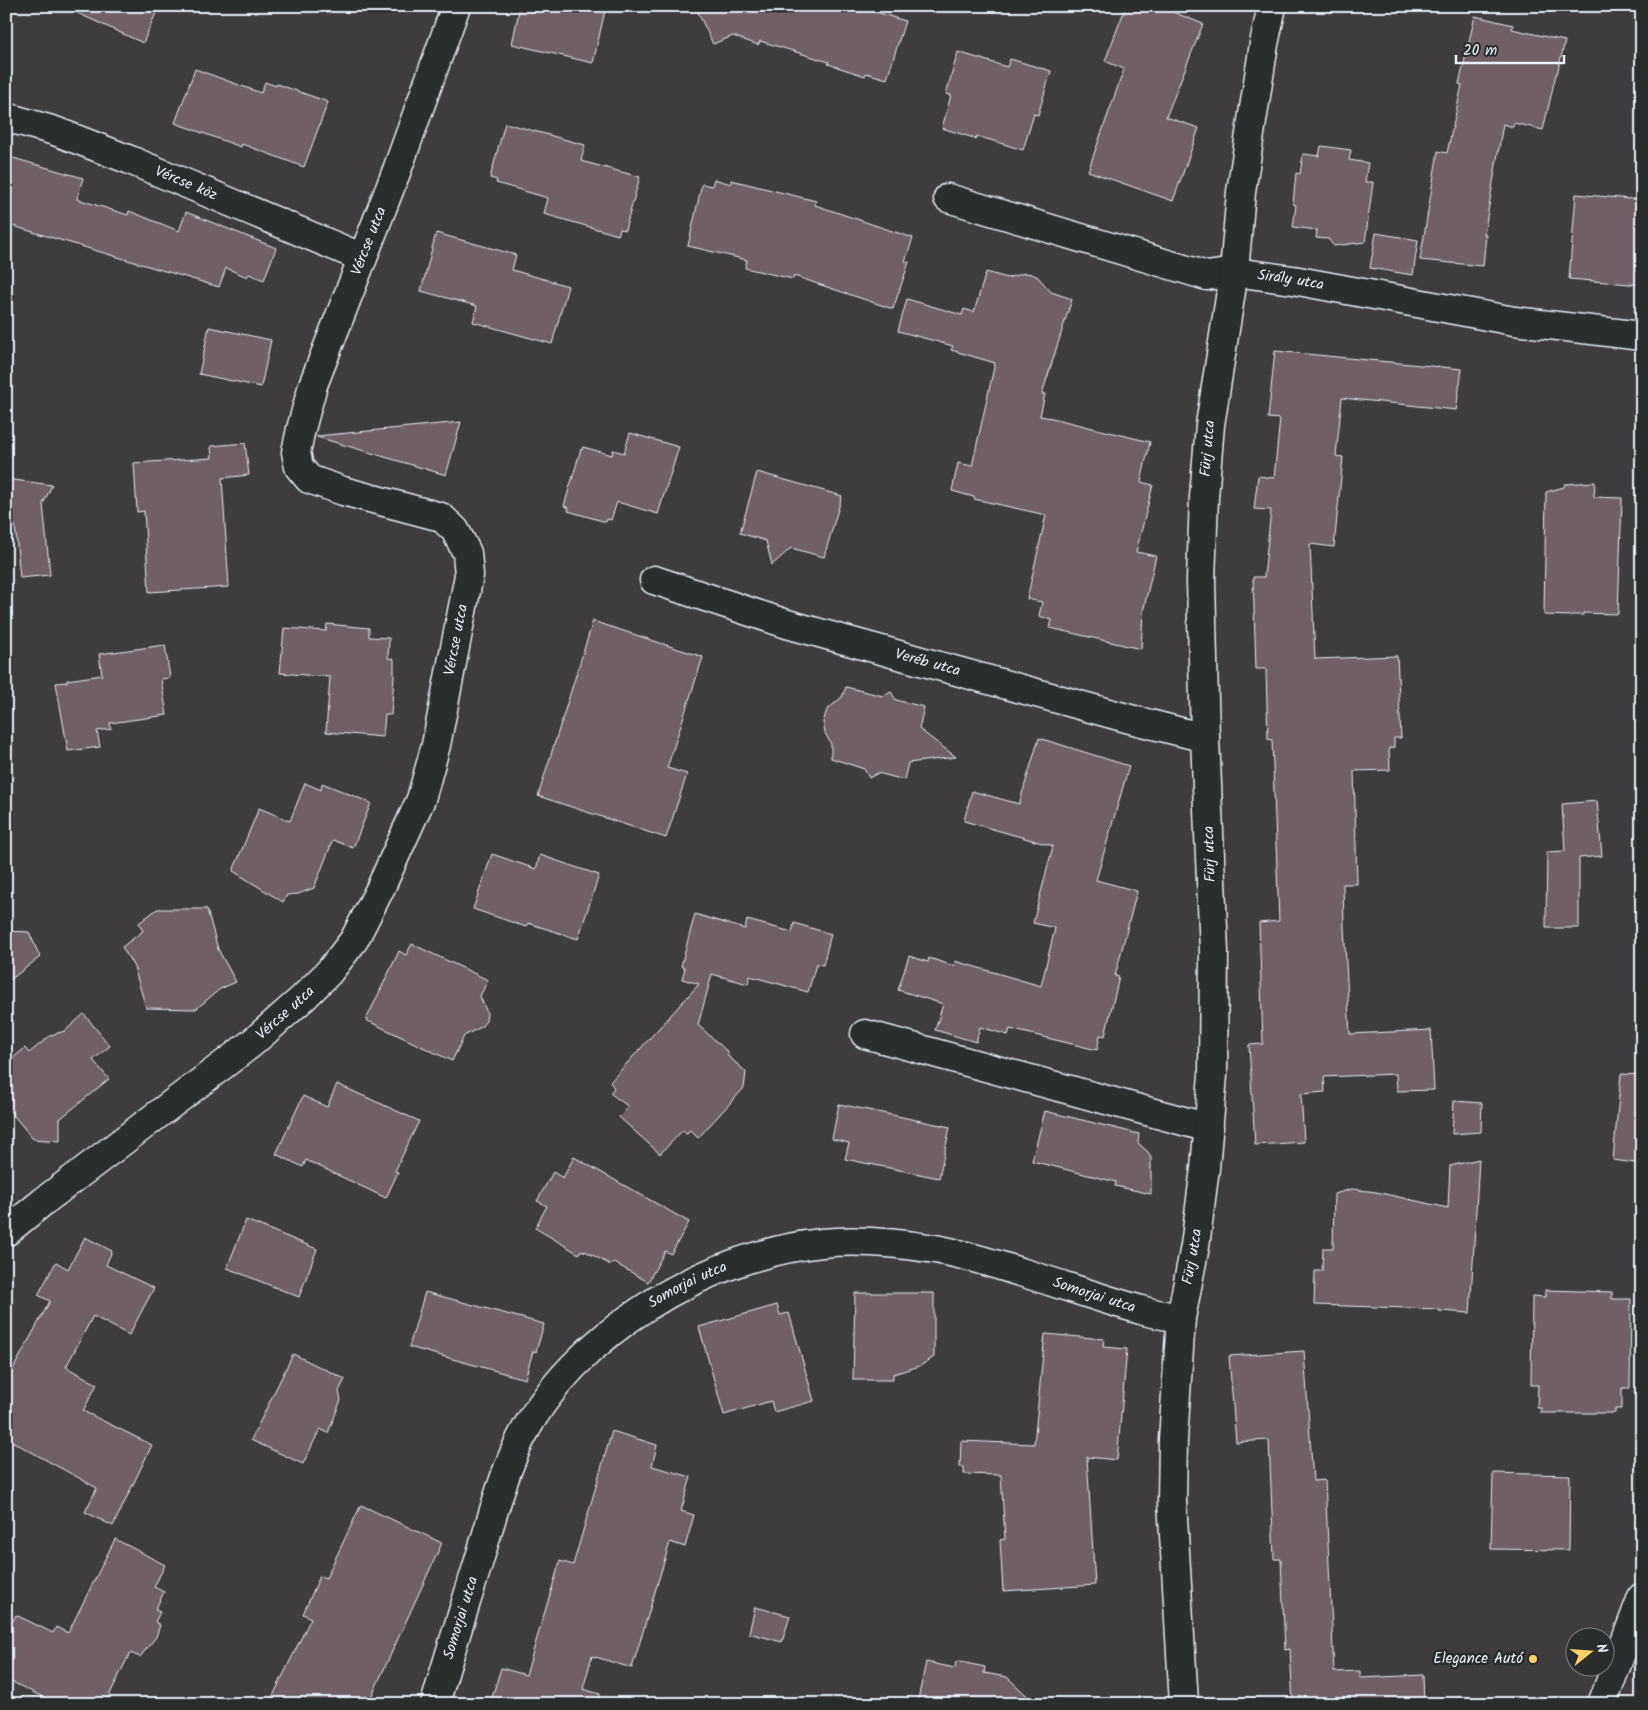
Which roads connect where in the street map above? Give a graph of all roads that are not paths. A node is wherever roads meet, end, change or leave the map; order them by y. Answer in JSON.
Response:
{"nodes":[{"id":1,"x":456,"y":6,"type":"edge"},
{"id":2,"x":1272,"y":6,"type":"edge"},
{"id":3,"x":6,"y":117,"type":"edge"},
{"id":4,"x":948,"y":198,"type":"dead end"},
{"id":5,"x":363,"y":258,"type":"junction"},
{"id":6,"x":1234,"y":272,"type":"junction"},
{"id":7,"x":1642,"y":336,"type":"edge"},
{"id":8,"x":654,"y":580,"type":"dead end"},
{"id":9,"x":1205,"y":738,"type":"junction"},
{"id":10,"x":865,"y":1034,"type":"dead end"},
{"id":11,"x":1209,"y":1128,"type":"junction"},
{"id":12,"x":6,"y":1232,"type":"edge"},
{"id":13,"x":1181,"y":1318,"type":"junction"},
{"id":14,"x":1642,"y":1597,"type":"edge"},
{"id":15,"x":435,"y":1704,"type":"edge"},
{"id":16,"x":1184,"y":1704,"type":"edge"},
{"id":17,"x":1602,"y":1704,"type":"edge"}],
"edges":[{"from":1,"to":5,"type":"street","name":"Vércse utca"},
{"from":2,"to":6,"type":"street","name":"Fürj utca"},
{"from":3,"to":5,"type":"street","name":"Vércse köz"},
{"from":4,"to":6,"type":"street","name":"Sirály utca"},
{"from":5,"to":12,"type":"street","name":"Vércse utca"},
{"from":6,"to":7,"type":"street","name":"Sirály utca"},
{"from":6,"to":9,"type":"street","name":"Fürj utca"},
{"from":8,"to":9,"type":"street","name":"Veréb utca"},
{"from":9,"to":11,"type":"street","name":"Fürj utca"},
{"from":10,"to":11,"type":"street"},
{"from":11,"to":13,"type":"street","name":"Fürj utca"},
{"from":13,"to":15,"type":"street","name":"Somorjai utca"},
{"from":13,"to":16,"type":"street","name":"Fürj utca"},
{"from":14,"to":17,"type":"street"}]}
